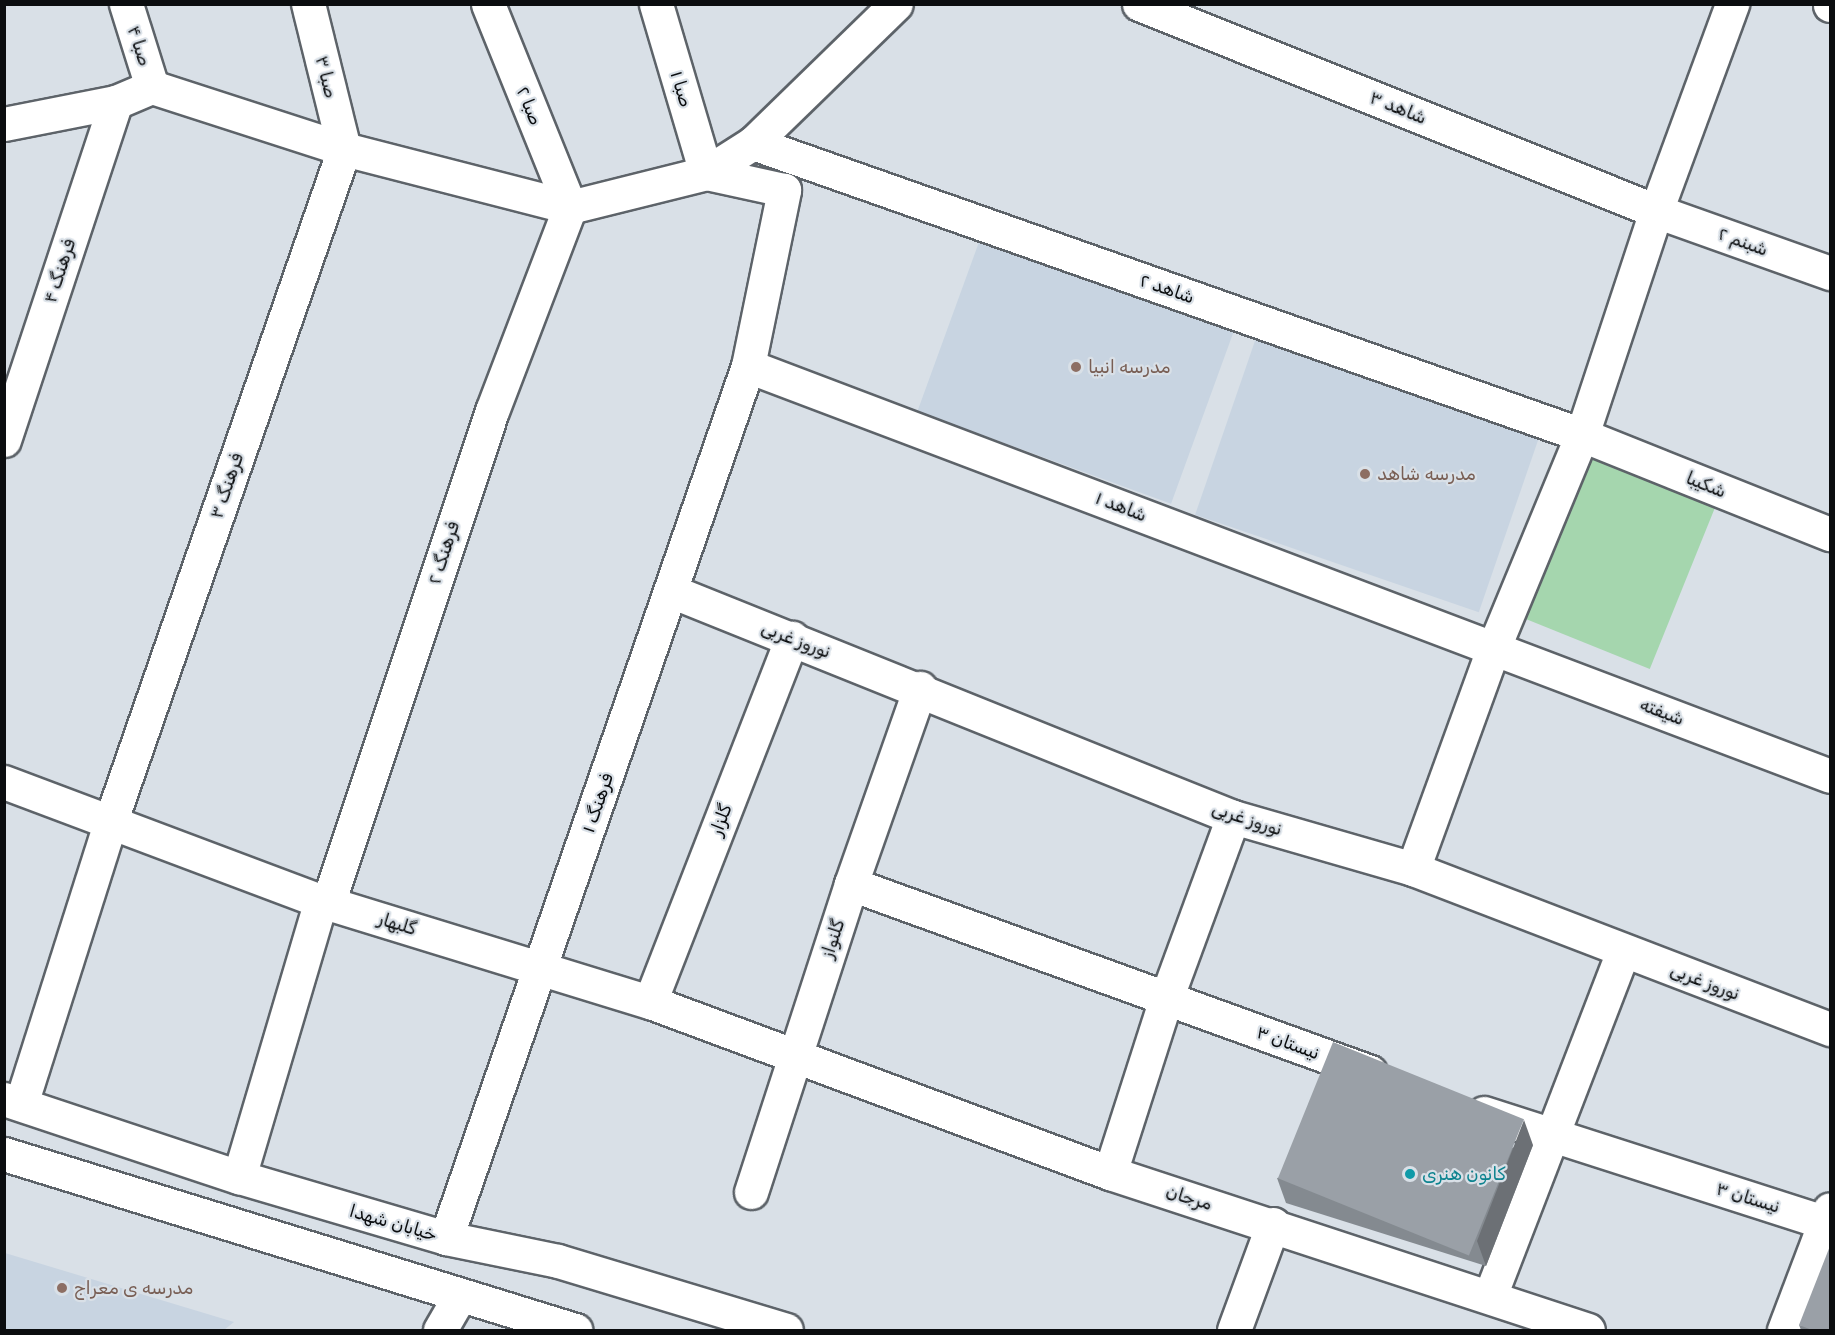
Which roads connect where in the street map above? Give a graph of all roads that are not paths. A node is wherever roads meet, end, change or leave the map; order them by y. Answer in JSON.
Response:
{"nodes":[{"id":1,"x":126,"y":4,"type":"edge"},
{"id":2,"x":308,"y":4,"type":"edge"},
{"id":3,"x":488,"y":4,"type":"edge"},
{"id":4,"x":656,"y":4,"type":"edge"},
{"id":5,"x":896,"y":4,"type":"edge"},
{"id":6,"x":1139,"y":4,"type":"edge"},
{"id":7,"x":1732,"y":4,"type":"edge"},
{"id":8,"x":152,"y":87,"type":"junction"},
{"id":9,"x":116,"y":102,"type":"junction"},
{"id":10,"x":4,"y":124,"type":"edge"},
{"id":11,"x":753,"y":143,"type":"junction"},
{"id":12,"x":344,"y":149,"type":"junction"},
{"id":13,"x":705,"y":173,"type":"junction"},
{"id":14,"x":570,"y":207,"type":"junction"},
{"id":15,"x":1656,"y":211,"type":"junction"},
{"id":16,"x":1830,"y":273,"type":"edge"},
{"id":17,"x":748,"y":366,"type":"junction"},
{"id":18,"x":1582,"y":435,"type":"junction"},
{"id":19,"x":4,"y":440,"type":"edge"},
{"id":20,"x":1830,"y":534,"type":"edge"},
{"id":21,"x":671,"y":591,"type":"junction"},
{"id":22,"x":792,"y":639,"type":"junction"},
{"id":23,"x":1494,"y":647,"type":"junction"},
{"id":24,"x":920,"y":688,"type":"junction"},
{"id":25,"x":1830,"y":776,"type":"edge"},
{"id":26,"x":4,"y":782,"type":"edge"},
{"id":27,"x":1233,"y":817,"type":"junction"},
{"id":28,"x":110,"y":823,"type":"junction"},
{"id":29,"x":1413,"y":869,"type":"junction"},
{"id":30,"x":851,"y":884,"type":"junction"},
{"id":31,"x":324,"y":902,"type":"junction"},
{"id":32,"x":1623,"y":951,"type":"junction"},
{"id":33,"x":541,"y":969,"type":"junction"},
{"id":34,"x":1166,"y":999,"type":"junction"},
{"id":35,"x":650,"y":1002,"type":"junction"},
{"id":36,"x":1830,"y":1029,"type":"edge"},
{"id":37,"x":794,"y":1054,"type":"junction"},
{"id":38,"x":1397,"y":1082,"type":"edge"},
{"id":39,"x":13,"y":1101,"type":"edge"},
{"id":40,"x":1452,"y":1101,"type":"edge"},
{"id":41,"x":1551,"y":1137,"type":"junction"},
{"id":42,"x":4,"y":1154,"type":"edge"},
{"id":43,"x":1110,"y":1173,"type":"junction"},
{"id":44,"x":239,"y":1177,"type":"junction"},
{"id":45,"x":751,"y":1192,"type":"dead end"},
{"id":46,"x":1829,"y":1218,"type":"edge"},
{"id":47,"x":1273,"y":1224,"type":"junction"},
{"id":48,"x":446,"y":1238,"type":"junction"},
{"id":49,"x":460,"y":1296,"type":"junction"},
{"id":50,"x":1490,"y":1296,"type":"junction"},
{"id":51,"x":565,"y":1329,"type":"edge"},
{"id":52,"x":440,"y":1330,"type":"edge"},
{"id":53,"x":786,"y":1330,"type":"edge"},
{"id":54,"x":1234,"y":1330,"type":"edge"},
{"id":55,"x":1588,"y":1330,"type":"edge"},
{"id":56,"x":1784,"y":1330,"type":"edge"}],
"edges":[{"from":1,"to":8,"type":"street","name":"صبا ۴"},
{"from":2,"to":12,"type":"street","name":"صبا ۳"},
{"from":3,"to":14,"type":"street","name":"صبا ۲"},
{"from":4,"to":13,"type":"street","name":"صبا ۱"},
{"from":5,"to":11,"type":"street"},
{"from":6,"to":15,"type":"street","name":"شاهد ۳"},
{"from":7,"to":15,"type":"street"},
{"from":8,"to":9,"type":"street"},
{"from":8,"to":12,"type":"street"},
{"from":9,"to":10,"type":"street"},
{"from":9,"to":19,"type":"street","name":"فرهنگ ۴"},
{"from":11,"to":13,"type":"street"},
{"from":11,"to":18,"type":"street","name":"شاهد ۲"},
{"from":12,"to":14,"type":"street"},
{"from":12,"to":28,"type":"street","name":"فرهنگ ۳"},
{"from":13,"to":14,"type":"street"},
{"from":13,"to":17,"type":"street","name":"فرهنگ ۱"},
{"from":14,"to":31,"type":"street","name":"فرهنگ ۲"},
{"from":15,"to":16,"type":"street","name":"شبنم ۲"},
{"from":15,"to":18,"type":"street"},
{"from":17,"to":21,"type":"street","name":"فرهنگ ۱"},
{"from":17,"to":23,"type":"street","name":"شاهد ۱"},
{"from":18,"to":20,"type":"street","name":"شکیبا"},
{"from":18,"to":23,"type":"street"},
{"from":21,"to":22,"type":"street","name":"نوروز غربی"},
{"from":21,"to":33,"type":"street","name":"فرهنگ ۱"},
{"from":22,"to":24,"type":"street","name":"نوروز غربی"},
{"from":22,"to":35,"type":"street","name":"گلزار"},
{"from":23,"to":25,"type":"street","name":"شیفته"},
{"from":23,"to":29,"type":"street"},
{"from":24,"to":27,"type":"street","name":"نوروز غربی"},
{"from":24,"to":30,"type":"street","name":"گلنواز"},
{"from":26,"to":28,"type":"street","name":"گلبهار"},
{"from":27,"to":29,"type":"street","name":"نوروز غربی"},
{"from":27,"to":34,"type":"street"},
{"from":28,"to":31,"type":"street","name":"گلبهار"},
{"from":28,"to":39,"type":"street","name":"فرهنگ ۳"},
{"from":29,"to":32,"type":"street","name":"نوروز غربی"},
{"from":30,"to":34,"type":"street","name":"نیستان ۳"},
{"from":30,"to":37,"type":"street","name":"گلنواز"},
{"from":31,"to":33,"type":"street","name":"گلبهار"},
{"from":31,"to":44,"type":"street","name":"فرهنگ ۲"},
{"from":32,"to":36,"type":"street","name":"نوروز غربی"},
{"from":32,"to":41,"type":"street"},
{"from":33,"to":35,"type":"street","name":"گلبهار"},
{"from":33,"to":48,"type":"street","name":"فرهنگ ۱"},
{"from":34,"to":38,"type":"street","name":"نیستان ۳"},
{"from":34,"to":43,"type":"street"},
{"from":35,"to":37,"type":"street","name":"گلبهار"},
{"from":37,"to":43,"type":"street","name":"مرجان"},
{"from":37,"to":45,"type":"street","name":"گلنواز"},
{"from":39,"to":44,"type":"street","name":"خیابان شهدا"},
{"from":40,"to":41,"type":"street","name":"نیستان ۳"},
{"from":41,"to":46,"type":"street","name":"نیستان ۳"},
{"from":41,"to":50,"type":"street"},
{"from":42,"to":49,"type":"street"},
{"from":43,"to":47,"type":"street","name":"مرجان"},
{"from":44,"to":48,"type":"street","name":"خیابان شهدا"},
{"from":46,"to":56,"type":"street"},
{"from":47,"to":50,"type":"street","name":"مرجان"},
{"from":47,"to":54,"type":"street"},
{"from":48,"to":53,"type":"street","name":"خیابان شهدا"},
{"from":49,"to":51,"type":"street"},
{"from":49,"to":52,"type":"street"},
{"from":50,"to":55,"type":"street","name":"مرجان"}]}
